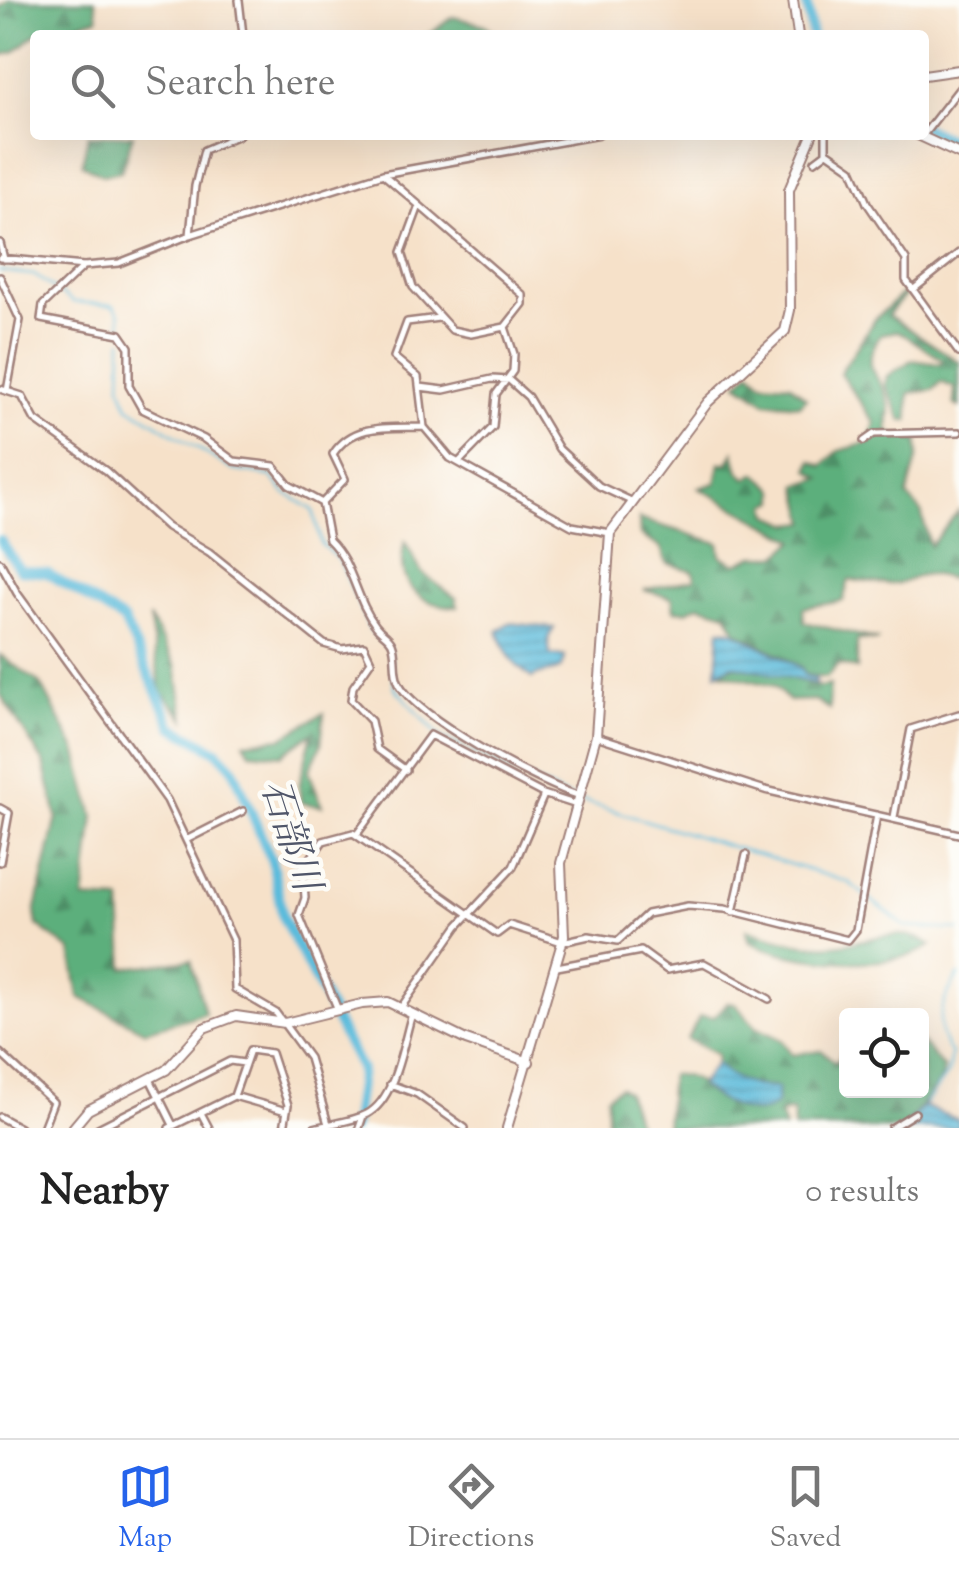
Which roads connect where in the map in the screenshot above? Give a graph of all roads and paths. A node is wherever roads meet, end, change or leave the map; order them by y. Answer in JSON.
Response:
{"nodes":[{"id":1,"x":240,"y":0,"type":"edge"},
{"id":2,"x":793,"y":0,"type":"edge"},
{"id":3,"x":243,"y":30,"type":"edge"},
{"id":4,"x":797,"y":30,"type":"edge"},
{"id":5,"x":959,"y":70,"type":"edge"},
{"id":6,"x":929,"y":74,"type":"edge"},
{"id":7,"x":959,"y":89,"type":"edge"},
{"id":8,"x":929,"y":127,"type":"edge"},
{"id":9,"x":929,"y":139,"type":"edge"},
{"id":10,"x":224,"y":140,"type":"edge"},
{"id":11,"x":576,"y":140,"type":"edge"},
{"id":12,"x":810,"y":140,"type":"edge"},
{"id":13,"x":826,"y":140,"type":"edge"},
{"id":14,"x":827,"y":152,"type":"junction"},
{"id":15,"x":959,"y":154,"type":"edge"},
{"id":16,"x":815,"y":161,"type":"dead end"},
{"id":17,"x":383,"y":174,"type":"junction"},
{"id":18,"x":419,"y":206,"type":"junction"},
{"id":19,"x":190,"y":235,"type":"junction"},
{"id":20,"x":0,"y":243,"type":"edge"},
{"id":21,"x":959,"y":253,"type":"edge"},
{"id":22,"x":2,"y":259,"type":"edge"},
{"id":23,"x":84,"y":266,"type":"junction"},
{"id":24,"x":0,"y":277,"type":"edge"},
{"id":25,"x":914,"y":289,"type":"junction"},
{"id":26,"x":438,"y":318,"type":"junction"},
{"id":27,"x":504,"y":327,"type":"junction"},
{"id":28,"x":959,"y":354,"type":"edge"},
{"id":29,"x":509,"y":380,"type":"junction"},
{"id":30,"x":420,"y":387,"type":"junction"},
{"id":31,"x":4,"y":390,"type":"edge"},
{"id":32,"x":424,"y":427,"type":"junction"},
{"id":33,"x":959,"y":432,"type":"edge"},
{"id":34,"x":864,"y":440,"type":"dead end"},
{"id":35,"x":460,"y":462,"type":"junction"},
{"id":36,"x":631,"y":501,"type":"junction"},
{"id":37,"x":322,"y":503,"type":"junction"},
{"id":38,"x":610,"y":533,"type":"junction"},
{"id":39,"x":0,"y":562,"type":"edge"},
{"id":40,"x":959,"y":714,"type":"edge"},
{"id":41,"x":596,"y":736,"type":"junction"},
{"id":42,"x":406,"y":770,"type":"junction"},
{"id":43,"x":544,"y":794,"type":"junction"},
{"id":44,"x":579,"y":801,"type":"junction"},
{"id":45,"x":0,"y":808,"type":"edge"},
{"id":46,"x":243,"y":811,"type":"dead end"},
{"id":47,"x":877,"y":814,"type":"junction"},
{"id":48,"x":894,"y":817,"type":"junction"},
{"id":49,"x":959,"y":834,"type":"edge"},
{"id":50,"x":356,"y":835,"type":"junction"},
{"id":51,"x":186,"y":840,"type":"junction"},
{"id":52,"x":746,"y":855,"type":"dead end"},
{"id":53,"x":0,"y":862,"type":"edge"},
{"id":54,"x":733,"y":912,"type":"junction"},
{"id":55,"x":468,"y":916,"type":"junction"},
{"id":56,"x":562,"y":942,"type":"junction"},
{"id":57,"x":556,"y":967,"type":"junction"},
{"id":58,"x":769,"y":1000,"type":"dead end"},
{"id":59,"x":402,"y":1006,"type":"junction"},
{"id":60,"x":338,"y":1010,"type":"junction"},
{"id":61,"x":413,"y":1011,"type":"junction"},
{"id":62,"x":284,"y":1024,"type":"junction"},
{"id":63,"x":0,"y":1052,"type":"edge"},
{"id":64,"x":530,"y":1062,"type":"junction"},
{"id":65,"x":244,"y":1063,"type":"junction"},
{"id":66,"x":150,"y":1079,"type":"junction"},
{"id":67,"x":390,"y":1084,"type":"junction"},
{"id":68,"x":234,"y":1096,"type":"junction"},
{"id":69,"x":159,"y":1097,"type":"junction"},
{"id":70,"x":201,"y":1112,"type":"junction"},
{"id":71,"x":287,"y":1112,"type":"junction"},
{"id":72,"x":915,"y":1113,"type":"dead end"},
{"id":73,"x":0,"y":1117,"type":"edge"},
{"id":74,"x":359,"y":1117,"type":"junction"},
{"id":75,"x":328,"y":1124,"type":"junction"},
{"id":76,"x":172,"y":1127,"type":"edge"},
{"id":77,"x":20,"y":1128,"type":"edge"},
{"id":78,"x":43,"y":1128,"type":"edge"},
{"id":79,"x":74,"y":1128,"type":"edge"},
{"id":80,"x":98,"y":1128,"type":"edge"},
{"id":81,"x":209,"y":1128,"type":"edge"},
{"id":82,"x":284,"y":1128,"type":"edge"},
{"id":83,"x":314,"y":1128,"type":"edge"},
{"id":84,"x":358,"y":1128,"type":"edge"},
{"id":85,"x":464,"y":1128,"type":"edge"},
{"id":86,"x":507,"y":1128,"type":"edge"},
{"id":87,"x":890,"y":1128,"type":"edge"}],
"edges":[{"from":1,"to":3,"type":"street"},
{"from":2,"to":4,"type":"street"},
{"from":5,"to":6,"type":"street"},
{"from":7,"to":8,"type":"street"},
{"from":9,"to":15,"type":"street"},
{"from":10,"to":19,"type":"street"},
{"from":11,"to":17,"type":"street"},
{"from":12,"to":36,"type":"street"},
{"from":13,"to":14,"type":"street"},
{"from":14,"to":16,"type":"street"},
{"from":14,"to":25,"type":"street"},
{"from":17,"to":18,"type":"street"},
{"from":17,"to":19,"type":"street"},
{"from":18,"to":26,"type":"street"},
{"from":18,"to":27,"type":"street"},
{"from":19,"to":23,"type":"street"},
{"from":20,"to":22,"type":"street"},
{"from":21,"to":25,"type":"street"},
{"from":22,"to":23,"type":"street"},
{"from":23,"to":37,"type":"street"},
{"from":24,"to":31,"type":"street"},
{"from":25,"to":28,"type":"street"},
{"from":26,"to":27,"type":"street"},
{"from":26,"to":30,"type":"street"},
{"from":27,"to":29,"type":"street"},
{"from":29,"to":30,"type":"street"},
{"from":29,"to":35,"type":"street"},
{"from":29,"to":36,"type":"street"},
{"from":30,"to":32,"type":"street"},
{"from":31,"to":42,"type":"street"},
{"from":32,"to":35,"type":"street"},
{"from":32,"to":37,"type":"street"},
{"from":33,"to":34,"type":"street"},
{"from":35,"to":38,"type":"street"},
{"from":36,"to":38,"type":"street"},
{"from":37,"to":44,"type":"street"},
{"from":38,"to":41,"type":"street"},
{"from":39,"to":51,"type":"street"},
{"from":40,"to":48,"type":"street"},
{"from":41,"to":44,"type":"street"},
{"from":41,"to":47,"type":"street"},
{"from":42,"to":43,"type":"street"},
{"from":42,"to":50,"type":"street"},
{"from":43,"to":44,"type":"street"},
{"from":43,"to":55,"type":"street"},
{"from":44,"to":56,"type":"street"},
{"from":45,"to":53,"type":"street"},
{"from":46,"to":51,"type":"street"},
{"from":47,"to":48,"type":"street"},
{"from":47,"to":54,"type":"street"},
{"from":48,"to":49,"type":"street"},
{"from":50,"to":55,"type":"street"},
{"from":50,"to":60,"type":"street"},
{"from":51,"to":62,"type":"street"},
{"from":52,"to":54,"type":"street"},
{"from":54,"to":56,"type":"street"},
{"from":55,"to":56,"type":"street"},
{"from":55,"to":59,"type":"street"},
{"from":56,"to":57,"type":"street"},
{"from":57,"to":58,"type":"street"},
{"from":57,"to":64,"type":"street"},
{"from":59,"to":60,"type":"street"},
{"from":59,"to":61,"type":"street"},
{"from":60,"to":62,"type":"street"},
{"from":61,"to":64,"type":"street"},
{"from":61,"to":67,"type":"street"},
{"from":62,"to":66,"type":"street"},
{"from":62,"to":75,"type":"street"},
{"from":63,"to":78,"type":"street"},
{"from":64,"to":86,"type":"street"},
{"from":65,"to":68,"type":"street"},
{"from":65,"to":69,"type":"street"},
{"from":65,"to":71,"type":"street"},
{"from":66,"to":69,"type":"street"},
{"from":66,"to":79,"type":"street"},
{"from":67,"to":74,"type":"street"},
{"from":67,"to":85,"type":"street"},
{"from":68,"to":70,"type":"street"},
{"from":68,"to":71,"type":"street"},
{"from":69,"to":76,"type":"street"},
{"from":69,"to":80,"type":"street"},
{"from":70,"to":76,"type":"street"},
{"from":70,"to":81,"type":"street"},
{"from":71,"to":82,"type":"street"},
{"from":72,"to":87,"type":"street"},
{"from":73,"to":77,"type":"street"},
{"from":74,"to":75,"type":"street"},
{"from":74,"to":84,"type":"street"},
{"from":75,"to":83,"type":"street"}]}
